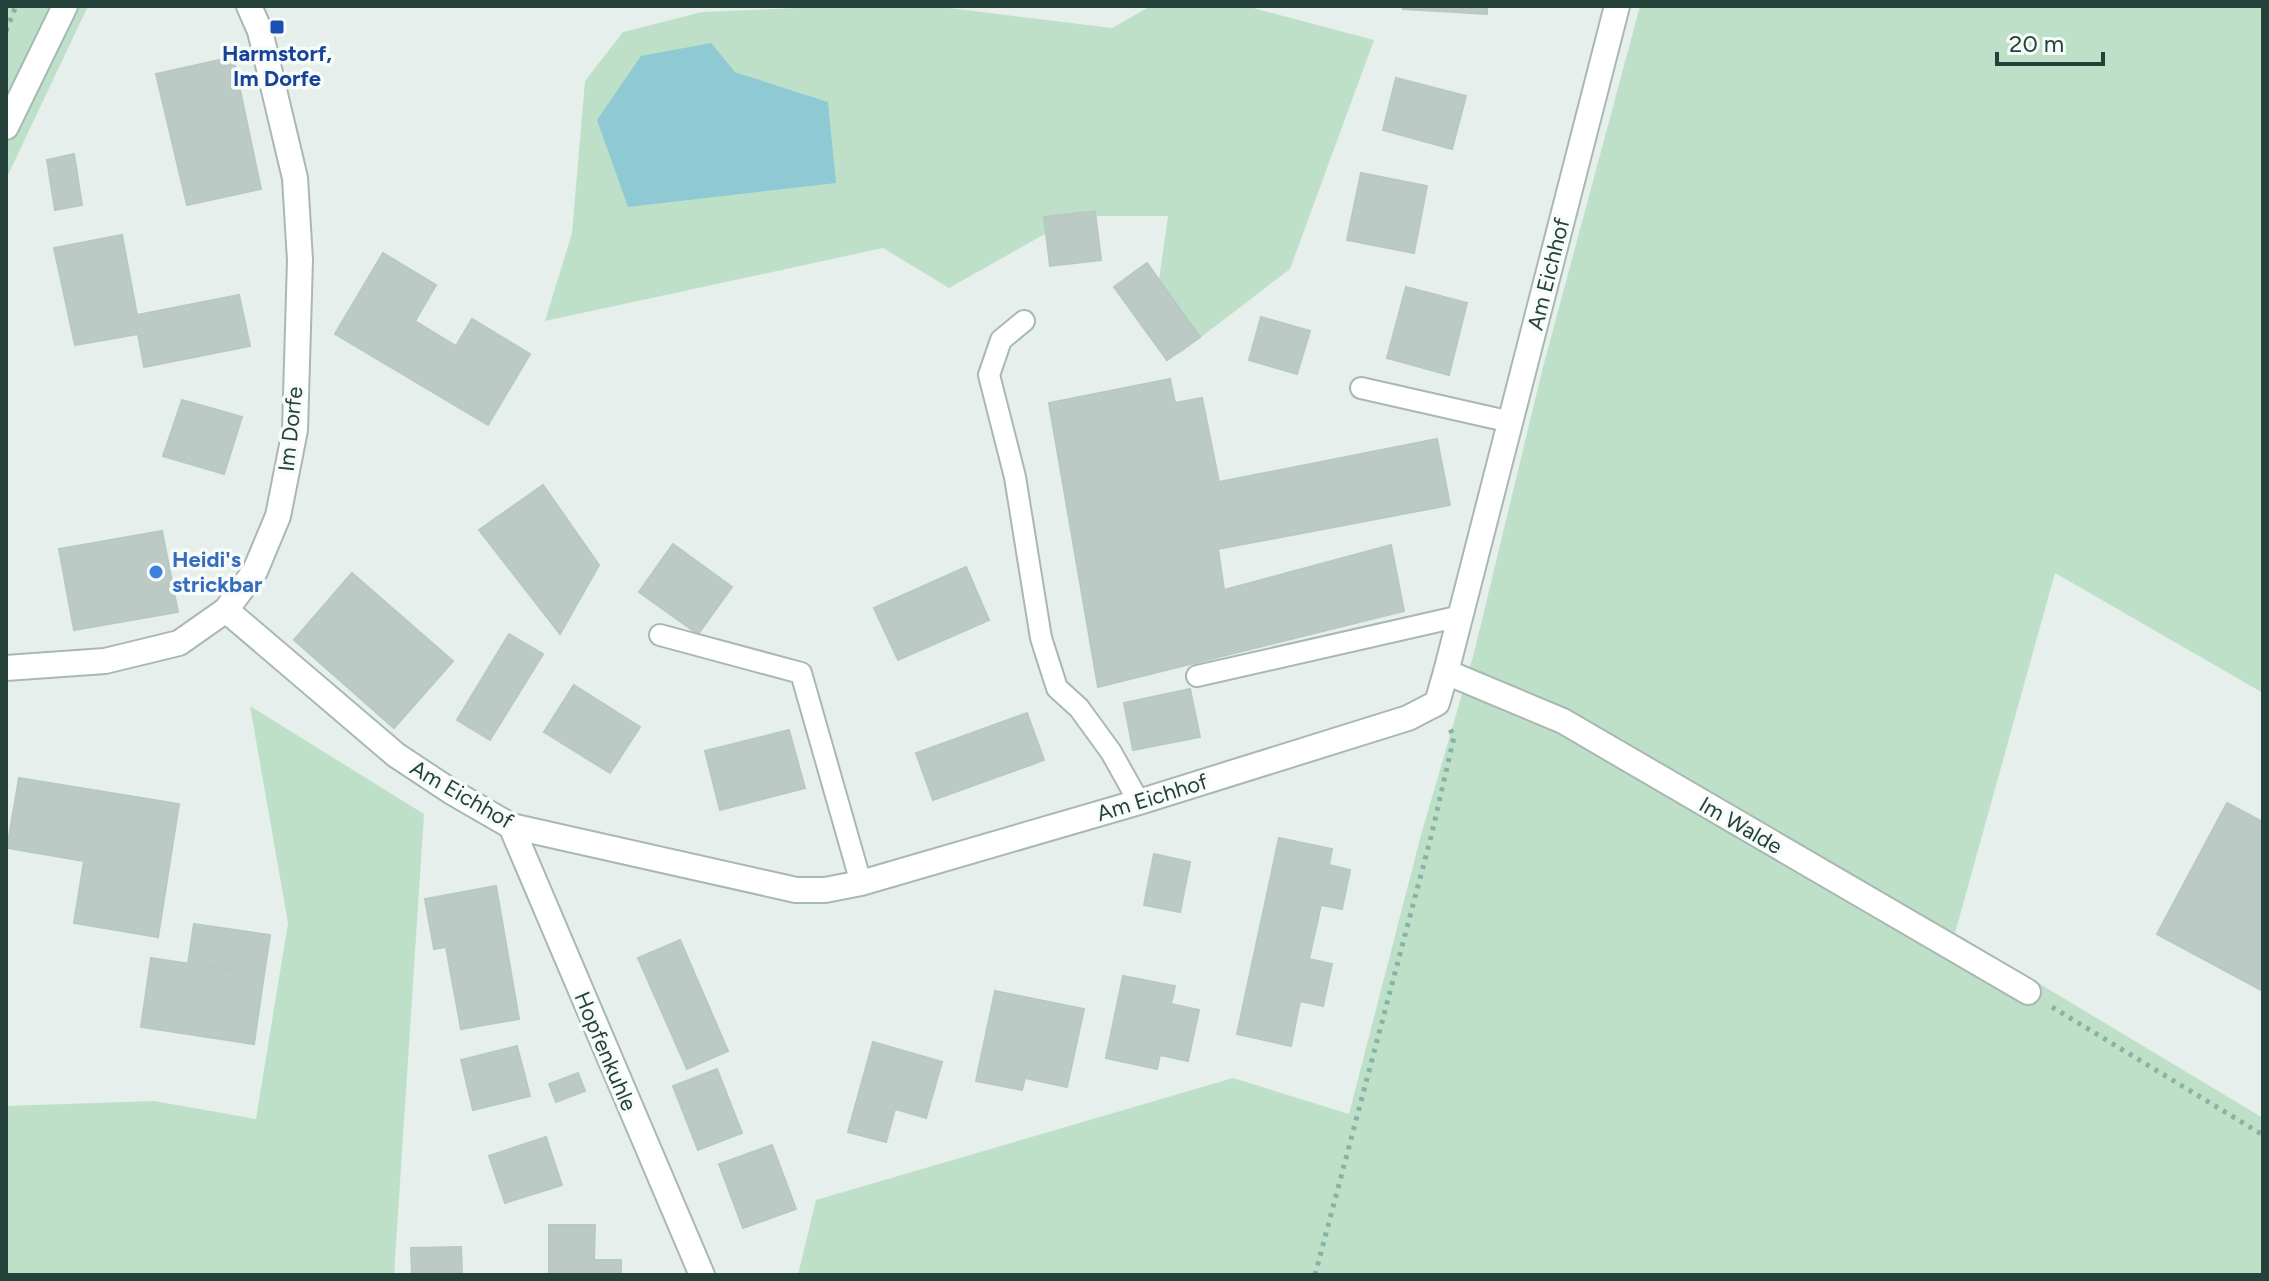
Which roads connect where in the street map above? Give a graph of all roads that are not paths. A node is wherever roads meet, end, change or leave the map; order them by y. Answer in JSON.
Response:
{"nodes":[{"id":1,"x":65,"y":6,"type":"edge"},
{"id":2,"x":249,"y":6,"type":"edge"},
{"id":3,"x":1617,"y":6,"type":"edge"},
{"id":4,"x":6,"y":127,"type":"edge"},
{"id":5,"x":1024,"y":321,"type":"dead end"},
{"id":6,"x":1361,"y":388,"type":"dead end"},
{"id":7,"x":1511,"y":422,"type":"junction"},
{"id":8,"x":226,"y":610,"type":"junction"},
{"id":9,"x":1461,"y":616,"type":"junction"},
{"id":10,"x":660,"y":635,"type":"dead end"},
{"id":11,"x":6,"y":668,"type":"edge"},
{"id":12,"x":1446,"y":672,"type":"junction"},
{"id":13,"x":1197,"y":676,"type":"dead end"},
{"id":14,"x":1139,"y":802,"type":"junction"},
{"id":15,"x":511,"y":826,"type":"junction"},
{"id":16,"x":861,"y":883,"type":"junction"},
{"id":17,"x":2028,"y":992,"type":"road end"},
{"id":18,"x":702,"y":1275,"type":"edge"}],
"edges":[{"from":1,"to":4,"type":"street"},
{"from":2,"to":8,"type":"street","name":"Im Dorfe"},
{"from":3,"to":7,"type":"street","name":"Am Eichhof"},
{"from":5,"to":14,"type":"lane"},
{"from":6,"to":7,"type":"lane"},
{"from":7,"to":9,"type":"street","name":"Am Eichhof"},
{"from":8,"to":11,"type":"street","name":"Im Dorfe"},
{"from":8,"to":15,"type":"street","name":"Am Eichhof"},
{"from":9,"to":12,"type":"street","name":"Am Eichhof"},
{"from":9,"to":13,"type":"lane"},
{"from":10,"to":16,"type":"lane"},
{"from":12,"to":14,"type":"street","name":"Am Eichhof"},
{"from":12,"to":17,"type":"street","name":"Im Walde"},
{"from":14,"to":16,"type":"street","name":"Am Eichhof"},
{"from":15,"to":16,"type":"street","name":"Am Eichhof"},
{"from":15,"to":18,"type":"street","name":"Hopfenkuhle"}]}
